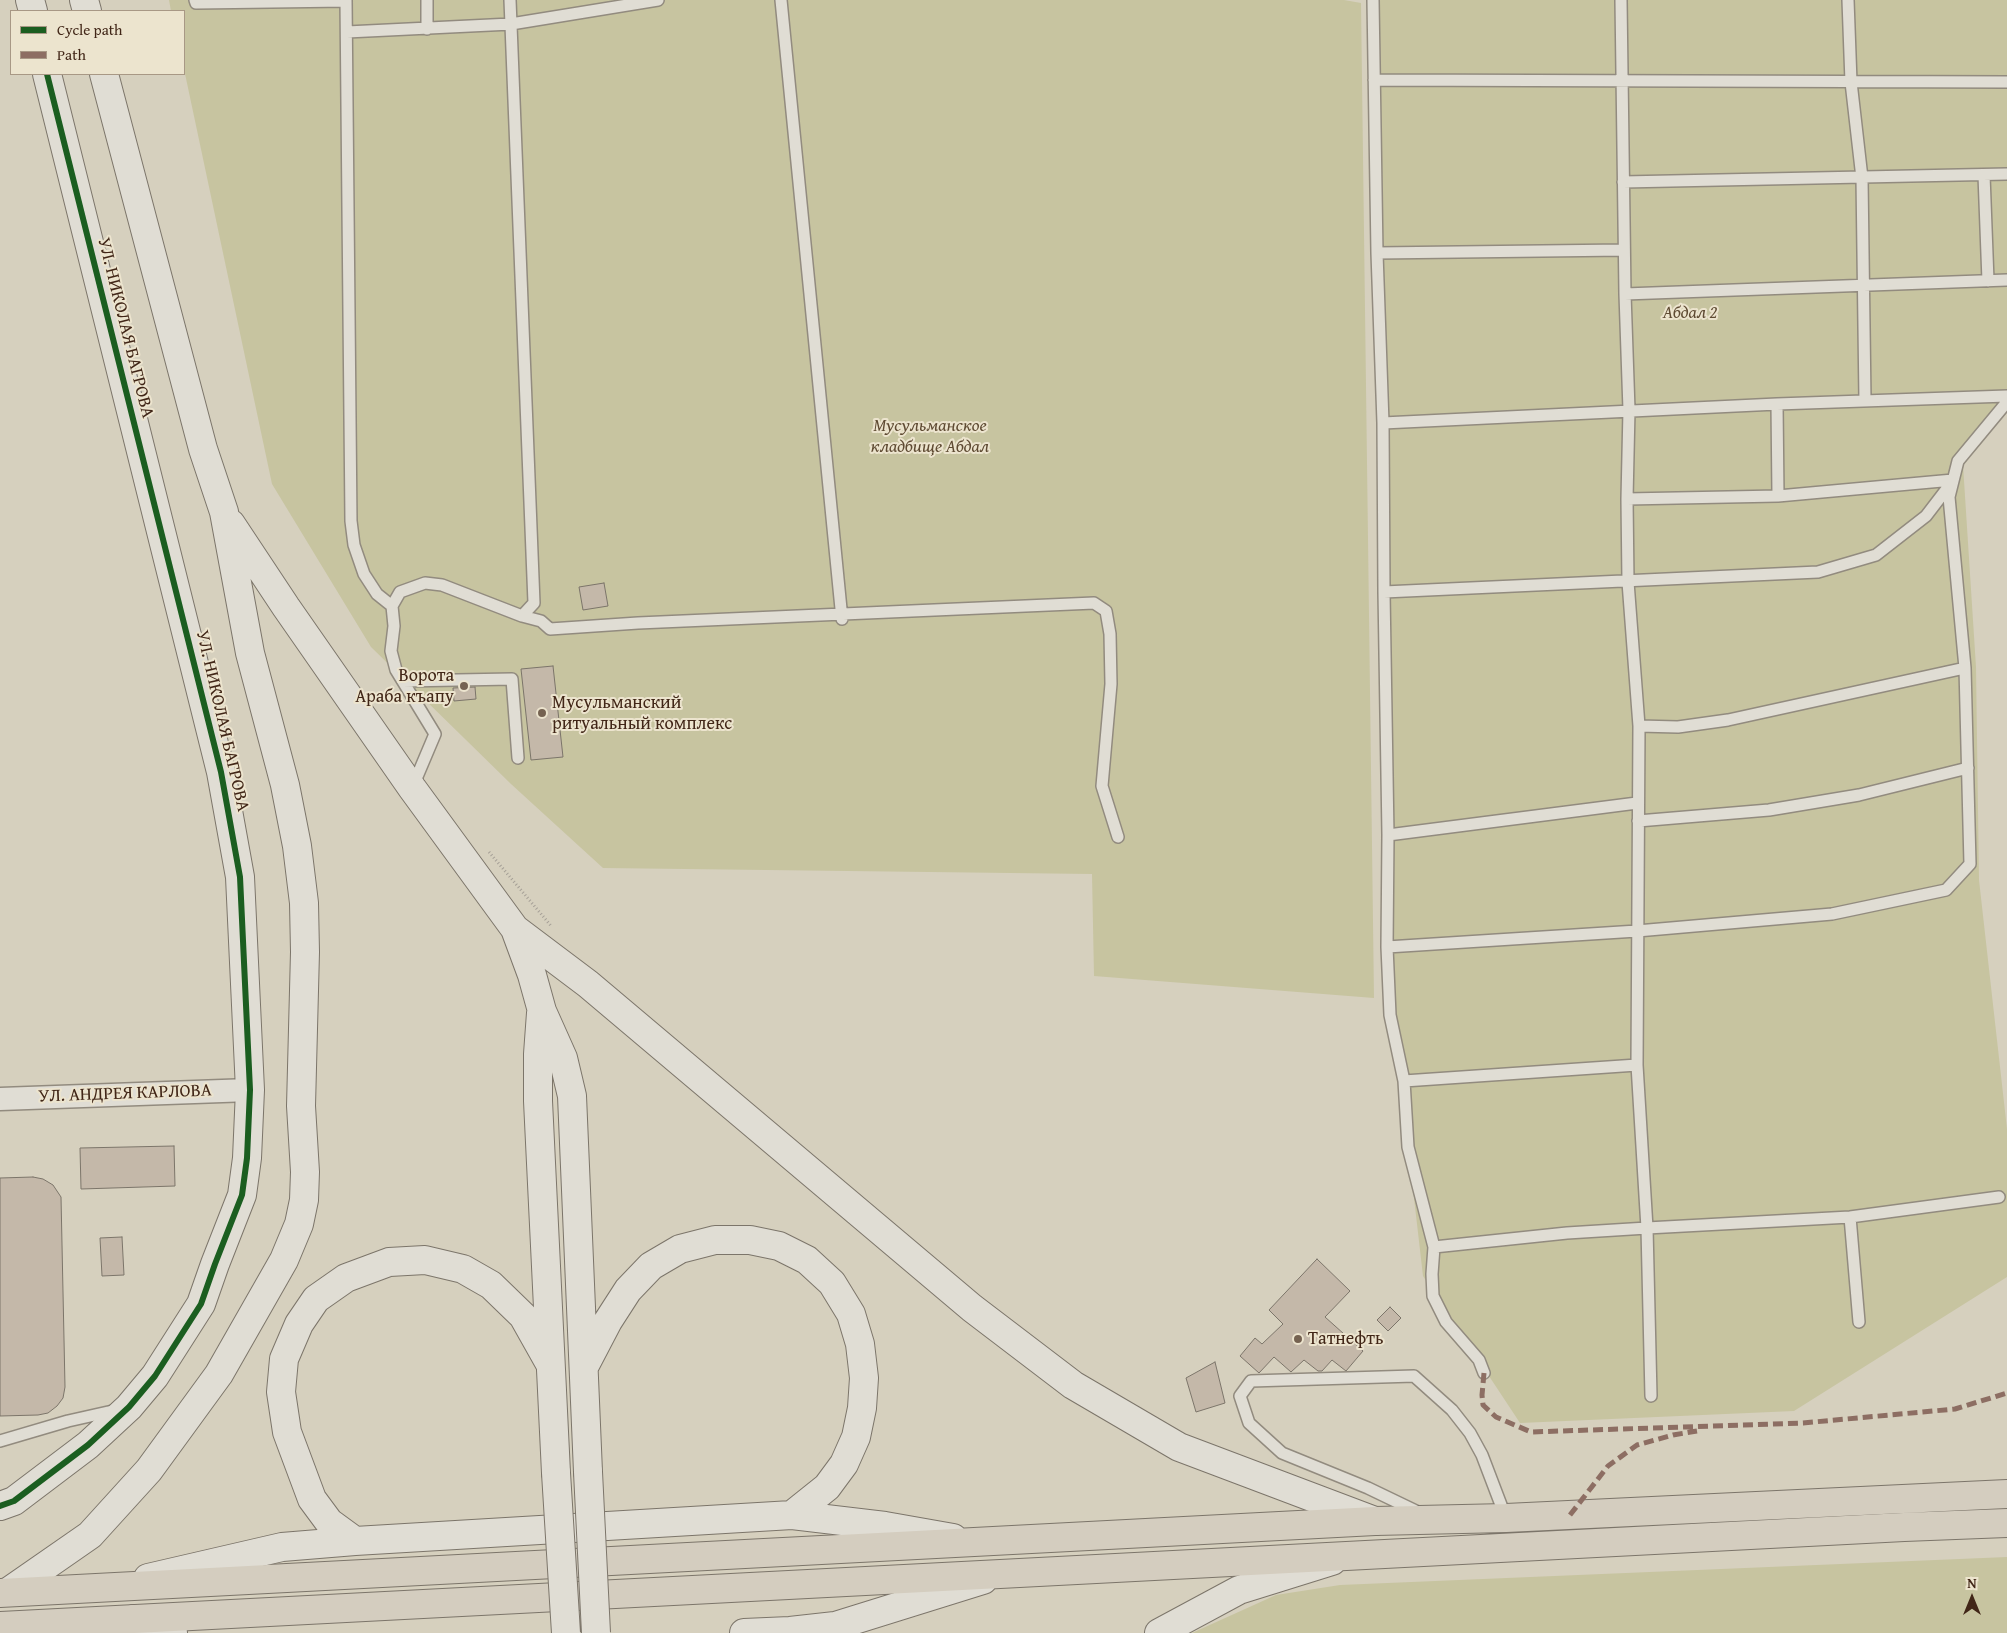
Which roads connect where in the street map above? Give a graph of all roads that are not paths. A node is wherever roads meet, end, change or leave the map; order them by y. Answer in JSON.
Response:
{"nodes":[{"id":1,"x":195,"y":0,"type":"edge"},
{"id":2,"x":346,"y":0,"type":"edge"},
{"id":3,"x":426,"y":0,"type":"edge"},
{"id":4,"x":510,"y":0,"type":"edge"},
{"id":5,"x":658,"y":0,"type":"edge"},
{"id":6,"x":782,"y":0,"type":"edge"},
{"id":7,"x":1373,"y":0,"type":"edge"},
{"id":8,"x":1621,"y":0,"type":"edge"},
{"id":9,"x":1848,"y":0,"type":"edge"},
{"id":10,"x":598,"y":4,"type":"edge"},
{"id":11,"x":511,"y":24,"type":"junction"},
{"id":12,"x":427,"y":29,"type":"junction"},
{"id":13,"x":347,"y":32,"type":"junction"},
{"id":14,"x":47,"y":75,"type":"edge"},
{"id":15,"x":104,"y":75,"type":"edge"},
{"id":16,"x":1374,"y":80,"type":"junction"},
{"id":17,"x":1622,"y":81,"type":"junction"},
{"id":18,"x":1851,"y":82,"type":"junction"},
{"id":19,"x":2007,"y":82,"type":"edge"},
{"id":20,"x":2007,"y":174,"type":"edge"},
{"id":21,"x":1984,"y":175,"type":"junction"},
{"id":22,"x":1862,"y":178,"type":"junction"},
{"id":23,"x":1623,"y":182,"type":"junction"},
{"id":24,"x":1624,"y":250,"type":"junction"},
{"id":25,"x":1378,"y":253,"type":"junction"},
{"id":26,"x":2007,"y":280,"type":"edge"},
{"id":27,"x":1988,"y":281,"type":"junction"},
{"id":28,"x":1863,"y":286,"type":"junction"},
{"id":29,"x":1624,"y":294,"type":"junction"},
{"id":30,"x":2007,"y":396,"type":"edge"},
{"id":31,"x":1865,"y":401,"type":"junction"},
{"id":32,"x":2007,"y":402,"type":"edge"},
{"id":33,"x":1777,"y":404,"type":"junction"},
{"id":34,"x":1630,"y":410,"type":"junction"},
{"id":35,"x":1383,"y":423,"type":"junction"},
{"id":36,"x":1953,"y":480,"type":"junction"},
{"id":37,"x":1778,"y":496,"type":"junction"},
{"id":38,"x":1627,"y":499,"type":"junction"},
{"id":39,"x":224,"y":512,"type":"junction"},
{"id":40,"x":1628,"y":582,"type":"junction"},
{"id":41,"x":1384,"y":592,"type":"junction"},
{"id":42,"x":392,"y":606,"type":"junction"},
{"id":43,"x":522,"y":616,"type":"junction"},
{"id":44,"x":842,"y":616,"type":"junction"},
{"id":45,"x":1966,"y":668,"type":"junction"},
{"id":46,"x":403,"y":681,"type":"junction"},
{"id":47,"x":1639,"y":726,"type":"junction"},
{"id":48,"x":518,"y":758,"type":"dead end"},
{"id":49,"x":1968,"y":768,"type":"junction"},
{"id":50,"x":412,"y":788,"type":"junction"},
{"id":51,"x":1637,"y":803,"type":"junction"},
{"id":52,"x":1638,"y":820,"type":"junction"},
{"id":53,"x":1388,"y":834,"type":"junction"},
{"id":54,"x":1118,"y":837,"type":"dead end"},
{"id":55,"x":515,"y":929,"type":"junction"},
{"id":56,"x":1638,"y":931,"type":"junction"},
{"id":57,"x":1387,"y":947,"type":"junction"},
{"id":58,"x":542,"y":1011,"type":"junction"},
{"id":59,"x":1637,"y":1065,"type":"junction"},
{"id":60,"x":1404,"y":1082,"type":"junction"},
{"id":61,"x":250,"y":1090,"type":"junction"},
{"id":62,"x":0,"y":1099,"type":"edge"},
{"id":63,"x":1999,"y":1197,"type":"dead end"},
{"id":64,"x":1850,"y":1218,"type":"junction"},
{"id":65,"x":1647,"y":1228,"type":"junction"},
{"id":66,"x":1434,"y":1247,"type":"junction"},
{"id":67,"x":1859,"y":1322,"type":"dead end"},
{"id":68,"x":550,"y":1364,"type":"junction"},
{"id":69,"x":584,"y":1366,"type":"junction"},
{"id":70,"x":1484,"y":1373,"type":"dead end"},
{"id":71,"x":1651,"y":1396,"type":"dead end"},
{"id":72,"x":129,"y":1407,"type":"junction"},
{"id":73,"x":0,"y":1441,"type":"edge"},
{"id":74,"x":2007,"y":1494,"type":"edge"},
{"id":75,"x":0,"y":1506,"type":"edge"},
{"id":76,"x":792,"y":1515,"type":"junction"},
{"id":77,"x":1506,"y":1518,"type":"junction"},
{"id":78,"x":1434,"y":1520,"type":"junction"},
{"id":79,"x":1375,"y":1522,"type":"junction"},
{"id":80,"x":2007,"y":1523,"type":"edge"},
{"id":81,"x":355,"y":1541,"type":"junction"},
{"id":82,"x":977,"y":1542,"type":"junction"},
{"id":83,"x":1351,"y":1555,"type":"junction"},
{"id":84,"x":1006,"y":1573,"type":"junction"},
{"id":85,"x":113,"y":1586,"type":"junction"},
{"id":86,"x":4,"y":1593,"type":"edge"},
{"id":87,"x":134,"y":1619,"type":"junction"},
{"id":88,"x":0,"y":1626,"type":"edge"},
{"id":89,"x":845,"y":1629,"type":"edge"},
{"id":90,"x":173,"y":1633,"type":"edge"},
{"id":91,"x":566,"y":1633,"type":"edge"},
{"id":92,"x":596,"y":1633,"type":"edge"},
{"id":93,"x":744,"y":1633,"type":"edge"},
{"id":94,"x":1159,"y":1633,"type":"edge"}],
"edges":[{"from":1,"to":2,"type":"lane"},
{"from":2,"to":13,"type":"lane"},
{"from":3,"to":12,"type":"lane"},
{"from":4,"to":11,"type":"lane"},
{"from":5,"to":10,"type":"lane"},
{"from":6,"to":44,"type":"lane"},
{"from":7,"to":16,"type":"lane"},
{"from":8,"to":17,"type":"lane"},
{"from":9,"to":18,"type":"lane"},
{"from":10,"to":11,"type":"lane"},
{"from":11,"to":12,"type":"lane"},
{"from":11,"to":43,"type":"lane"},
{"from":12,"to":13,"type":"lane"},
{"from":13,"to":42,"type":"lane"},
{"from":14,"to":61,"type":"main road","name":"УЛ. НИКОЛАЯ БАГРОВА"},
{"from":15,"to":39,"type":"main road"},
{"from":16,"to":17,"type":"lane"},
{"from":16,"to":25,"type":"lane"},
{"from":17,"to":18,"type":"lane"},
{"from":17,"to":23,"type":"lane"},
{"from":18,"to":19,"type":"lane"},
{"from":18,"to":22,"type":"lane"},
{"from":20,"to":21,"type":"lane"},
{"from":21,"to":22,"type":"lane"},
{"from":21,"to":27,"type":"lane"},
{"from":22,"to":23,"type":"lane"},
{"from":22,"to":28,"type":"lane"},
{"from":23,"to":24,"type":"lane"},
{"from":24,"to":25,"type":"lane"},
{"from":24,"to":29,"type":"lane"},
{"from":25,"to":35,"type":"lane"},
{"from":26,"to":27,"type":"lane"},
{"from":27,"to":28,"type":"lane"},
{"from":28,"to":29,"type":"lane"},
{"from":28,"to":31,"type":"lane"},
{"from":29,"to":34,"type":"lane"},
{"from":30,"to":31,"type":"lane"},
{"from":31,"to":33,"type":"lane"},
{"from":32,"to":36,"type":"lane"},
{"from":33,"to":34,"type":"lane"},
{"from":33,"to":37,"type":"lane"},
{"from":34,"to":35,"type":"lane"},
{"from":34,"to":38,"type":"lane"},
{"from":35,"to":41,"type":"lane"},
{"from":36,"to":37,"type":"lane"},
{"from":36,"to":40,"type":"lane"},
{"from":36,"to":45,"type":"lane"},
{"from":37,"to":38,"type":"lane"},
{"from":38,"to":40,"type":"lane"},
{"from":39,"to":50,"type":"main road"},
{"from":39,"to":86,"type":"main road"},
{"from":40,"to":41,"type":"lane"},
{"from":40,"to":47,"type":"lane"},
{"from":41,"to":53,"type":"lane"},
{"from":42,"to":43,"type":"lane"},
{"from":42,"to":46,"type":"lane"},
{"from":43,"to":44,"type":"lane"},
{"from":44,"to":54,"type":"lane"},
{"from":45,"to":47,"type":"lane"},
{"from":45,"to":49,"type":"lane"},
{"from":46,"to":48,"type":"lane"},
{"from":46,"to":50,"type":"lane"},
{"from":47,"to":51,"type":"lane"},
{"from":49,"to":52,"type":"lane"},
{"from":49,"to":56,"type":"lane"},
{"from":50,"to":55,"type":"main road"},
{"from":51,"to":52,"type":"lane"},
{"from":51,"to":53,"type":"lane"},
{"from":52,"to":56,"type":"lane"},
{"from":53,"to":57,"type":"lane"},
{"from":55,"to":58,"type":"main road"},
{"from":55,"to":79,"type":"main road"},
{"from":56,"to":57,"type":"lane"},
{"from":56,"to":59,"type":"lane"},
{"from":57,"to":60,"type":"lane"},
{"from":58,"to":68,"type":"main road"},
{"from":58,"to":69,"type":"main road"},
{"from":59,"to":60,"type":"lane"},
{"from":59,"to":65,"type":"lane"},
{"from":60,"to":66,"type":"lane"},
{"from":61,"to":62,"type":"street","name":"УЛ. АНДРЕЯ КАРЛОВА"},
{"from":61,"to":72,"type":"main road","name":"УЛ. НИКОЛАЯ БАГРОВА"},
{"from":63,"to":64,"type":"lane"},
{"from":64,"to":65,"type":"lane"},
{"from":64,"to":67,"type":"lane"},
{"from":65,"to":66,"type":"lane"},
{"from":65,"to":71,"type":"lane"},
{"from":66,"to":70,"type":"lane"},
{"from":68,"to":81,"type":"main road"},
{"from":68,"to":91,"type":"main road","bridge":true},
{"from":69,"to":76,"type":"main road"},
{"from":69,"to":92,"type":"main road","bridge":true},
{"from":72,"to":73,"type":"lane"},
{"from":72,"to":75,"type":"main road","name":"УЛ. НИКОЛАЯ БАГРОВА"},
{"from":74,"to":77,"type":"main road"},
{"from":76,"to":81,"type":"main road"},
{"from":76,"to":82,"type":"main road"},
{"from":77,"to":78,"type":"main road"},
{"from":77,"to":78,"type":"lane"},
{"from":78,"to":79,"type":"main road"},
{"from":79,"to":82,"type":"main road"},
{"from":80,"to":83,"type":"main road"},
{"from":81,"to":85,"type":"main road"},
{"from":82,"to":85,"type":"main road"},
{"from":83,"to":84,"type":"main road"},
{"from":83,"to":94,"type":"main road"},
{"from":84,"to":87,"type":"main road"},
{"from":84,"to":89,"type":"main road"},
{"from":85,"to":86,"type":"main road"},
{"from":87,"to":88,"type":"main road"},
{"from":87,"to":90,"type":"main road"},
{"from":89,"to":93,"type":"main road"}]}
